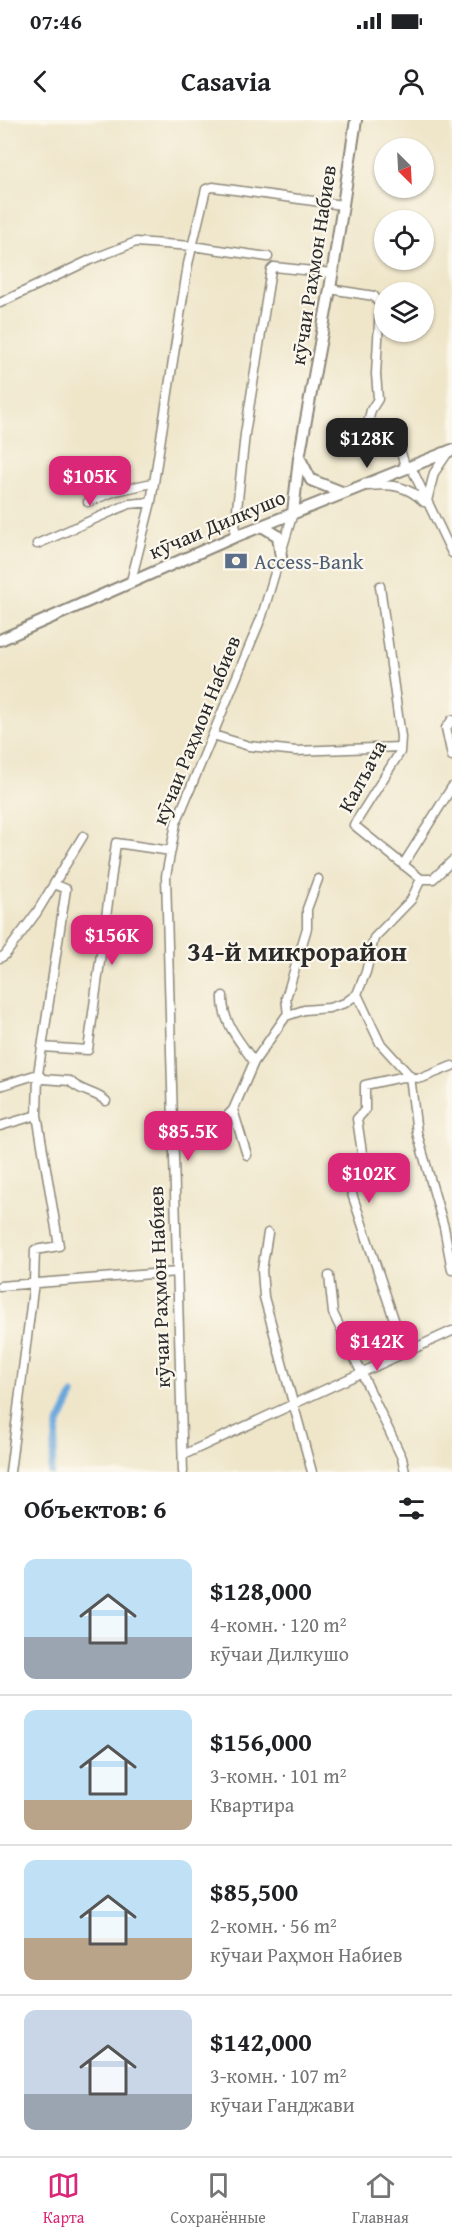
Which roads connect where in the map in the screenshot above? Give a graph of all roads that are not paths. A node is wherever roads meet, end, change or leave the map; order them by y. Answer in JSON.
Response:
{"nodes":[{"id":1,"x":356,"y":120,"type":"edge"},
{"id":2,"x":342,"y":205,"type":"junction"},
{"id":3,"x":192,"y":246,"type":"junction"},
{"id":4,"x":268,"y":257,"type":"dead end"},
{"id":5,"x":332,"y":273,"type":"junction"},
{"id":6,"x":330,"y":289,"type":"junction"},
{"id":7,"x":0,"y":303,"type":"edge"},
{"id":8,"x":451,"y":451,"type":"edge"},
{"id":9,"x":299,"y":458,"type":"junction"},
{"id":10,"x":408,"y":468,"type":"junction"},
{"id":11,"x":152,"y":483,"type":"junction"},
{"id":12,"x":361,"y":487,"type":"junction"},
{"id":13,"x":344,"y":493,"type":"junction"},
{"id":14,"x":88,"y":502,"type":"dead end"},
{"id":15,"x":151,"y":502,"type":"junction"},
{"id":16,"x":428,"y":504,"type":"junction"},
{"id":17,"x":293,"y":513,"type":"junction"},
{"id":18,"x":262,"y":526,"type":"junction"},
{"id":19,"x":234,"y":537,"type":"junction"},
{"id":20,"x":37,"y":544,"type":"dead end"},
{"id":21,"x":452,"y":552,"type":"edge"},
{"id":22,"x":281,"y":557,"type":"junction"},
{"id":23,"x":131,"y":581,"type":"junction"},
{"id":24,"x":380,"y":586,"type":"dead end"},
{"id":25,"x":0,"y":640,"type":"edge"},
{"id":26,"x":452,"y":720,"type":"edge"},
{"id":27,"x":213,"y":735,"type":"junction"},
{"id":28,"x":400,"y":747,"type":"junction"},
{"id":29,"x":452,"y":756,"type":"edge"},
{"id":30,"x":452,"y":787,"type":"edge"},
{"id":31,"x":83,"y":836,"type":"dead end"},
{"id":32,"x":171,"y":851,"type":"junction"},
{"id":33,"x":452,"y":861,"type":"edge"},
{"id":34,"x":403,"y":865,"type":"junction"},
{"id":35,"x":318,"y":879,"type":"dead end"},
{"id":36,"x":421,"y":879,"type":"junction"},
{"id":37,"x":54,"y":884,"type":"junction"},
{"id":38,"x":0,"y":958,"type":"edge"},
{"id":39,"x":357,"y":994,"type":"junction"},
{"id":40,"x":223,"y":996,"type":"dead end"},
{"id":41,"x":288,"y":1015,"type":"junction"},
{"id":42,"x":42,"y":1047,"type":"junction"},
{"id":43,"x":254,"y":1062,"type":"junction"},
{"id":44,"x":452,"y":1066,"type":"edge"},
{"id":45,"x":38,"y":1074,"type":"junction"},
{"id":46,"x":410,"y":1076,"type":"junction"},
{"id":47,"x":0,"y":1086,"type":"edge"},
{"id":48,"x":106,"y":1101,"type":"dead end"},
{"id":49,"x":233,"y":1110,"type":"junction"},
{"id":50,"x":37,"y":1114,"type":"junction"},
{"id":51,"x":0,"y":1126,"type":"edge"},
{"id":52,"x":174,"y":1143,"type":"junction"},
{"id":53,"x":246,"y":1155,"type":"dead end"},
{"id":54,"x":268,"y":1233,"type":"dead end"},
{"id":55,"x":452,"y":1270,"type":"edge"},
{"id":56,"x":177,"y":1272,"type":"junction"},
{"id":57,"x":329,"y":1276,"type":"dead end"},
{"id":58,"x":34,"y":1282,"type":"junction"},
{"id":59,"x":1,"y":1283,"type":"edge"},
{"id":60,"x":452,"y":1331,"type":"edge"},
{"id":61,"x":405,"y":1352,"type":"junction"},
{"id":62,"x":363,"y":1372,"type":"junction"},
{"id":63,"x":293,"y":1405,"type":"junction"},
{"id":64,"x":183,"y":1455,"type":"junction"},
{"id":65,"x":10,"y":1472,"type":"edge"},
{"id":66,"x":183,"y":1472,"type":"edge"},
{"id":67,"x":312,"y":1472,"type":"edge"},
{"id":68,"x":405,"y":1472,"type":"edge"}],
"edges":[{"from":1,"to":2,"type":"main road","name":"кӯчаи Раҳмон Набиев"},
{"from":2,"to":3,"type":"street"},
{"from":2,"to":5,"type":"main road","name":"кӯчаи Раҳмон Набиев"},
{"from":3,"to":4,"type":"street"},
{"from":3,"to":7,"type":"street"},
{"from":3,"to":11,"type":"street"},
{"from":5,"to":6,"type":"main road","name":"кӯчаи Раҳмон Набиев"},
{"from":5,"to":19,"type":"street"},
{"from":6,"to":9,"type":"main road","name":"кӯчаи Раҳмон Набиев"},
{"from":6,"to":10,"type":"street"},
{"from":8,"to":10,"type":"main road","name":"кӯчаи Дилкушо"},
{"from":8,"to":16,"type":"street"},
{"from":9,"to":13,"type":"main road"},
{"from":9,"to":17,"type":"main road","name":"кӯчаи Раҳмон Набиев"},
{"from":10,"to":12,"type":"main road","name":"кӯчаи Дилкушо"},
{"from":10,"to":16,"type":"street"},
{"from":11,"to":14,"type":"street"},
{"from":11,"to":15,"type":"street"},
{"from":12,"to":13,"type":"main road","name":"кӯчаи Дилкушо"},
{"from":12,"to":16,"type":"street"},
{"from":13,"to":17,"type":"main road","name":"кӯчаи Дилкушо"},
{"from":15,"to":20,"type":"street"},
{"from":15,"to":23,"type":"street"},
{"from":16,"to":21,"type":"street"},
{"from":17,"to":18,"type":"main road","name":"кӯчаи Дилкушо"},
{"from":17,"to":22,"type":"street","name":"кӯчаи Раҳмон Набиев"},
{"from":18,"to":19,"type":"main road","name":"кӯчаи Дилкушо"},
{"from":18,"to":22,"type":"main road"},
{"from":19,"to":23,"type":"main road","name":"кӯчаи Дилкушо"},
{"from":22,"to":27,"type":"street","name":"кӯчаи Раҳмон Набиев"},
{"from":23,"to":25,"type":"main road","name":"кӯчаи Дилкушо"},
{"from":24,"to":28,"type":"street","name":"Калъача"},
{"from":26,"to":29,"type":"street"},
{"from":27,"to":28,"type":"street"},
{"from":27,"to":32,"type":"street","name":"кӯчаи Раҳмон Набиев"},
{"from":28,"to":34,"type":"street","name":"Калъача"},
{"from":30,"to":34,"type":"street"},
{"from":31,"to":37,"type":"street"},
{"from":32,"to":42,"type":"street"},
{"from":32,"to":52,"type":"street","name":"кӯчаи Раҳмон Набиев"},
{"from":33,"to":36,"type":"street"},
{"from":34,"to":36,"type":"street","name":"Калъача"},
{"from":35,"to":41,"type":"street"},
{"from":36,"to":39,"type":"street"},
{"from":37,"to":38,"type":"street"},
{"from":37,"to":42,"type":"street"},
{"from":39,"to":41,"type":"street"},
{"from":39,"to":46,"type":"street"},
{"from":40,"to":43,"type":"street"},
{"from":41,"to":43,"type":"street"},
{"from":42,"to":45,"type":"street"},
{"from":43,"to":49,"type":"street"},
{"from":44,"to":46,"type":"street"},
{"from":45,"to":47,"type":"street"},
{"from":45,"to":48,"type":"street"},
{"from":45,"to":50,"type":"street"},
{"from":46,"to":55,"type":"street"},
{"from":46,"to":61,"type":"street"},
{"from":49,"to":52,"type":"street"},
{"from":49,"to":53,"type":"street"},
{"from":50,"to":51,"type":"street"},
{"from":50,"to":58,"type":"street"},
{"from":52,"to":56,"type":"street","name":"кӯчаи Раҳмон Набиев"},
{"from":54,"to":63,"type":"street"},
{"from":56,"to":58,"type":"street"},
{"from":56,"to":64,"type":"street","name":"кӯчаи Раҳмон Набиев"},
{"from":57,"to":62,"type":"street"},
{"from":58,"to":59,"type":"street"},
{"from":58,"to":65,"type":"street"},
{"from":60,"to":61,"type":"street"},
{"from":61,"to":62,"type":"street"},
{"from":62,"to":63,"type":"street"},
{"from":62,"to":68,"type":"street"},
{"from":63,"to":64,"type":"street"},
{"from":63,"to":67,"type":"street"},
{"from":64,"to":66,"type":"street","name":"кӯчаи Раҳмон Набиев"}]}
